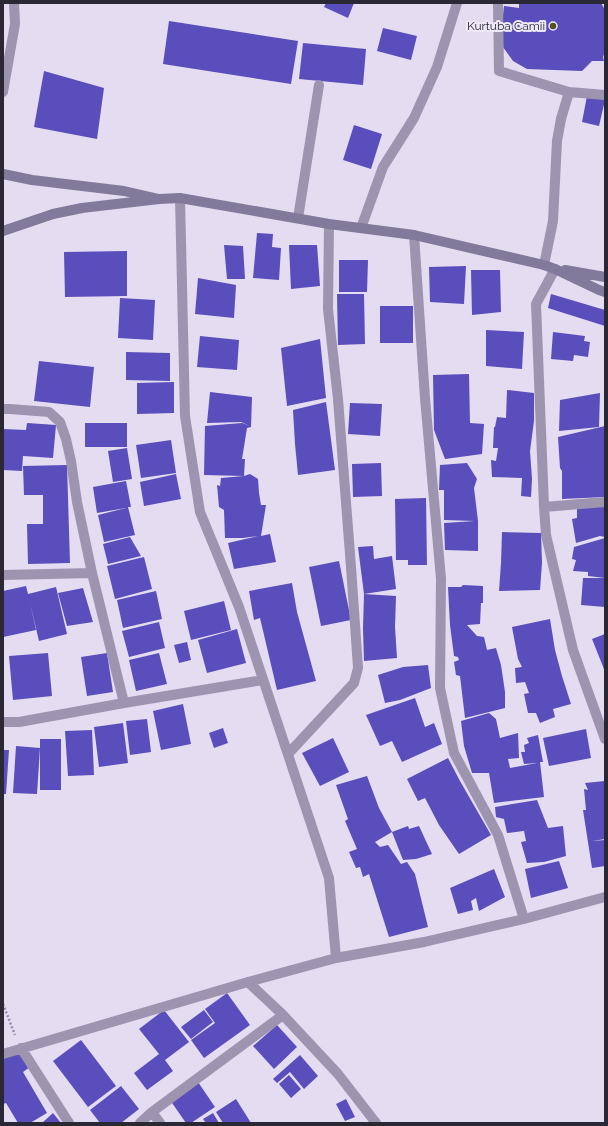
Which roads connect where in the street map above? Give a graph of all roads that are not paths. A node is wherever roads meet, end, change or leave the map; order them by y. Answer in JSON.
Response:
{"nodes":[{"id":1,"x":14,"y":3,"type":"edge"},
{"id":2,"x":457,"y":3,"type":"edge"},
{"id":3,"x":498,"y":3,"type":"edge"},
{"id":4,"x":319,"y":85,"type":"dead end"},
{"id":5,"x":3,"y":88,"type":"edge"},
{"id":6,"x":569,"y":92,"type":"junction"},
{"id":7,"x":605,"y":95,"type":"edge"},
{"id":8,"x":3,"y":174,"type":"edge"},
{"id":9,"x":180,"y":198,"type":"junction"},
{"id":10,"x":158,"y":199,"type":"junction"},
{"id":11,"x":298,"y":218,"type":"junction"},
{"id":12,"x":330,"y":224,"type":"junction"},
{"id":13,"x":361,"y":228,"type":"junction"},
{"id":14,"x":3,"y":231,"type":"edge"},
{"id":15,"x":414,"y":235,"type":"junction"},
{"id":16,"x":544,"y":265,"type":"junction"},
{"id":17,"x":555,"y":269,"type":"junction"},
{"id":18,"x":605,"y":276,"type":"edge"},
{"id":19,"x":605,"y":292,"type":"edge"},
{"id":20,"x":3,"y":409,"type":"edge"},
{"id":21,"x":605,"y":502,"type":"edge"},
{"id":22,"x":544,"y":507,"type":"junction"},
{"id":23,"x":92,"y":573,"type":"junction"},
{"id":24,"x":3,"y":575,"type":"edge"},
{"id":25,"x":263,"y":680,"type":"junction"},
{"id":26,"x":124,"y":703,"type":"junction"},
{"id":27,"x":3,"y":722,"type":"edge"},
{"id":28,"x":605,"y":739,"type":"edge"},
{"id":29,"x":288,"y":754,"type":"junction"},
{"id":30,"x":605,"y":897,"type":"edge"},
{"id":31,"x":524,"y":919,"type":"junction"},
{"id":32,"x":336,"y":958,"type":"junction"},
{"id":33,"x":248,"y":982,"type":"junction"},
{"id":34,"x":283,"y":1015,"type":"junction"},
{"id":35,"x":21,"y":1048,"type":"junction"},
{"id":36,"x":3,"y":1054,"type":"edge"},
{"id":37,"x":152,"y":1112,"type":"junction"},
{"id":38,"x":69,"y":1123,"type":"edge"},
{"id":39,"x":140,"y":1123,"type":"edge"},
{"id":40,"x":160,"y":1123,"type":"edge"},
{"id":41,"x":376,"y":1123,"type":"edge"}],
"edges":[{"from":1,"to":5,"type":"street"},
{"from":2,"to":13,"type":"street"},
{"from":3,"to":6,"type":"street"},
{"from":4,"to":11,"type":"street"},
{"from":6,"to":7,"type":"street"},
{"from":6,"to":16,"type":"street"},
{"from":8,"to":10,"type":"main road"},
{"from":9,"to":10,"type":"main road"},
{"from":9,"to":11,"type":"main road"},
{"from":9,"to":25,"type":"street"},
{"from":10,"to":14,"type":"main road"},
{"from":11,"to":12,"type":"main road"},
{"from":12,"to":13,"type":"main road"},
{"from":12,"to":29,"type":"street"},
{"from":13,"to":15,"type":"main road"},
{"from":15,"to":16,"type":"main road"},
{"from":15,"to":31,"type":"street"},
{"from":16,"to":17,"type":"main road"},
{"from":17,"to":18,"type":"main road"},
{"from":17,"to":19,"type":"main road"},
{"from":17,"to":22,"type":"street"},
{"from":20,"to":23,"type":"street"},
{"from":21,"to":22,"type":"street"},
{"from":22,"to":28,"type":"street"},
{"from":23,"to":24,"type":"street"},
{"from":23,"to":26,"type":"street"},
{"from":25,"to":26,"type":"street"},
{"from":25,"to":29,"type":"street"},
{"from":26,"to":27,"type":"street"},
{"from":29,"to":32,"type":"street"},
{"from":30,"to":31,"type":"street"},
{"from":31,"to":32,"type":"street"},
{"from":32,"to":33,"type":"street"},
{"from":33,"to":34,"type":"street"},
{"from":33,"to":35,"type":"street"},
{"from":34,"to":37,"type":"street"},
{"from":34,"to":41,"type":"street"},
{"from":35,"to":36,"type":"street"},
{"from":35,"to":38,"type":"street"},
{"from":37,"to":39,"type":"street"},
{"from":37,"to":40,"type":"street"}]}
